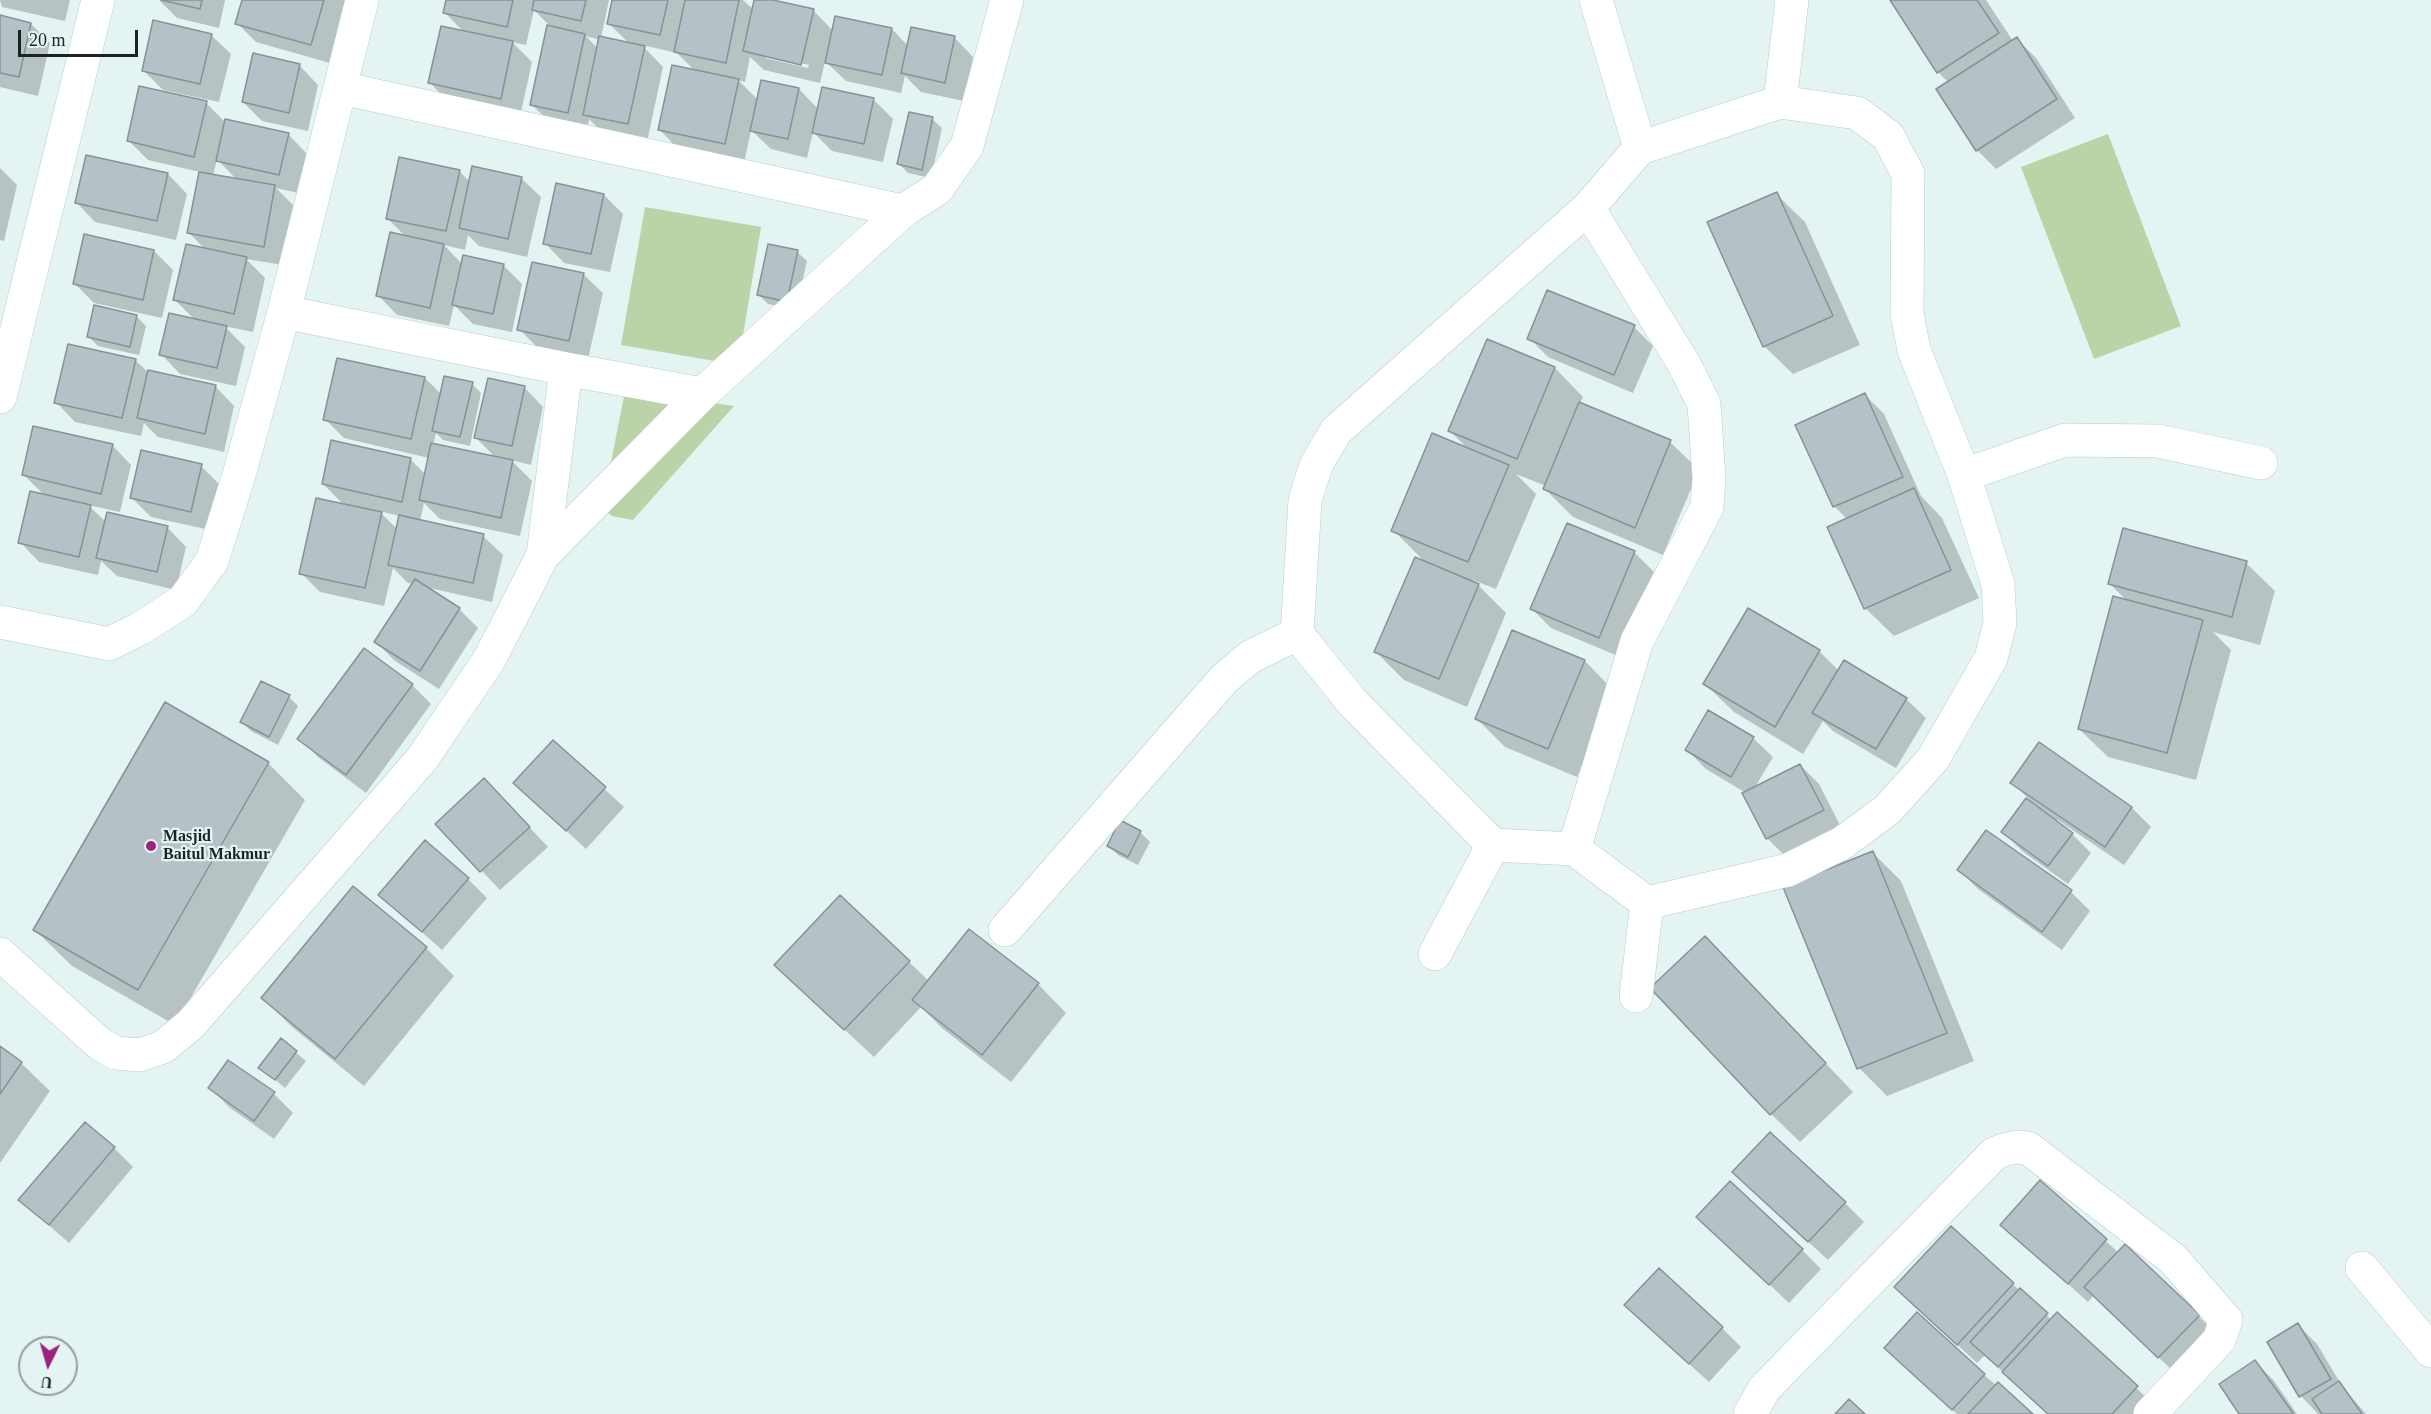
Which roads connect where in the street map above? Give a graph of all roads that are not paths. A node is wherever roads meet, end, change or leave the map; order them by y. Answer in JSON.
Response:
{"nodes":[{"id":1,"x":98,"y":0,"type":"edge"},
{"id":2,"x":362,"y":0,"type":"edge"},
{"id":3,"x":1007,"y":0,"type":"edge"},
{"id":4,"x":1596,"y":0,"type":"edge"},
{"id":5,"x":1792,"y":0,"type":"edge"},
{"id":6,"x":341,"y":88,"type":"junction"},
{"id":7,"x":1780,"y":102,"type":"junction"},
{"id":8,"x":1640,"y":148,"type":"junction"},
{"id":9,"x":1588,"y":208,"type":"junction"},
{"id":10,"x":903,"y":211,"type":"junction"},
{"id":11,"x":284,"y":312,"type":"junction"},
{"id":12,"x":566,"y":369,"type":"junction"},
{"id":13,"x":702,"y":394,"type":"junction"},
{"id":14,"x":0,"y":397,"type":"edge"},
{"id":15,"x":2261,"y":463,"type":"dead end"},
{"id":16,"x":1964,"y":475,"type":"junction"},
{"id":17,"x":543,"y":555,"type":"junction"},
{"id":18,"x":0,"y":622,"type":"edge"},
{"id":19,"x":1297,"y":634,"type":"junction"},
{"id":20,"x":1494,"y":845,"type":"junction"},
{"id":21,"x":1574,"y":849,"type":"junction"},
{"id":22,"x":1647,"y":903,"type":"junction"},
{"id":23,"x":1005,"y":930,"type":"dead end"},
{"id":24,"x":0,"y":954,"type":"edge"},
{"id":25,"x":1435,"y":954,"type":"dead end"},
{"id":26,"x":1636,"y":996,"type":"dead end"},
{"id":27,"x":2362,"y":1268,"type":"dead end"},
{"id":28,"x":2429,"y":1347,"type":"edge"},
{"id":29,"x":2164,"y":1408,"type":"edge"},
{"id":30,"x":1750,"y":1414,"type":"edge"}],
"edges":[{"from":1,"to":14,"type":"street"},
{"from":2,"to":6,"type":"street"},
{"from":3,"to":10,"type":"street"},
{"from":4,"to":8,"type":"street"},
{"from":5,"to":7,"type":"street"},
{"from":6,"to":10,"type":"street"},
{"from":6,"to":11,"type":"street"},
{"from":7,"to":8,"type":"street"},
{"from":7,"to":16,"type":"street"},
{"from":8,"to":9,"type":"street"},
{"from":9,"to":19,"type":"street"},
{"from":9,"to":21,"type":"street"},
{"from":10,"to":13,"type":"street"},
{"from":11,"to":12,"type":"street"},
{"from":11,"to":18,"type":"street"},
{"from":12,"to":13,"type":"street"},
{"from":12,"to":17,"type":"street"},
{"from":13,"to":17,"type":"street"},
{"from":15,"to":16,"type":"street"},
{"from":16,"to":22,"type":"street"},
{"from":17,"to":24,"type":"street"},
{"from":19,"to":20,"type":"street"},
{"from":19,"to":23,"type":"street"},
{"from":20,"to":21,"type":"street"},
{"from":20,"to":25,"type":"street"},
{"from":21,"to":22,"type":"street"},
{"from":22,"to":26,"type":"street"},
{"from":27,"to":28,"type":"street"},
{"from":29,"to":30,"type":"street"}]}
